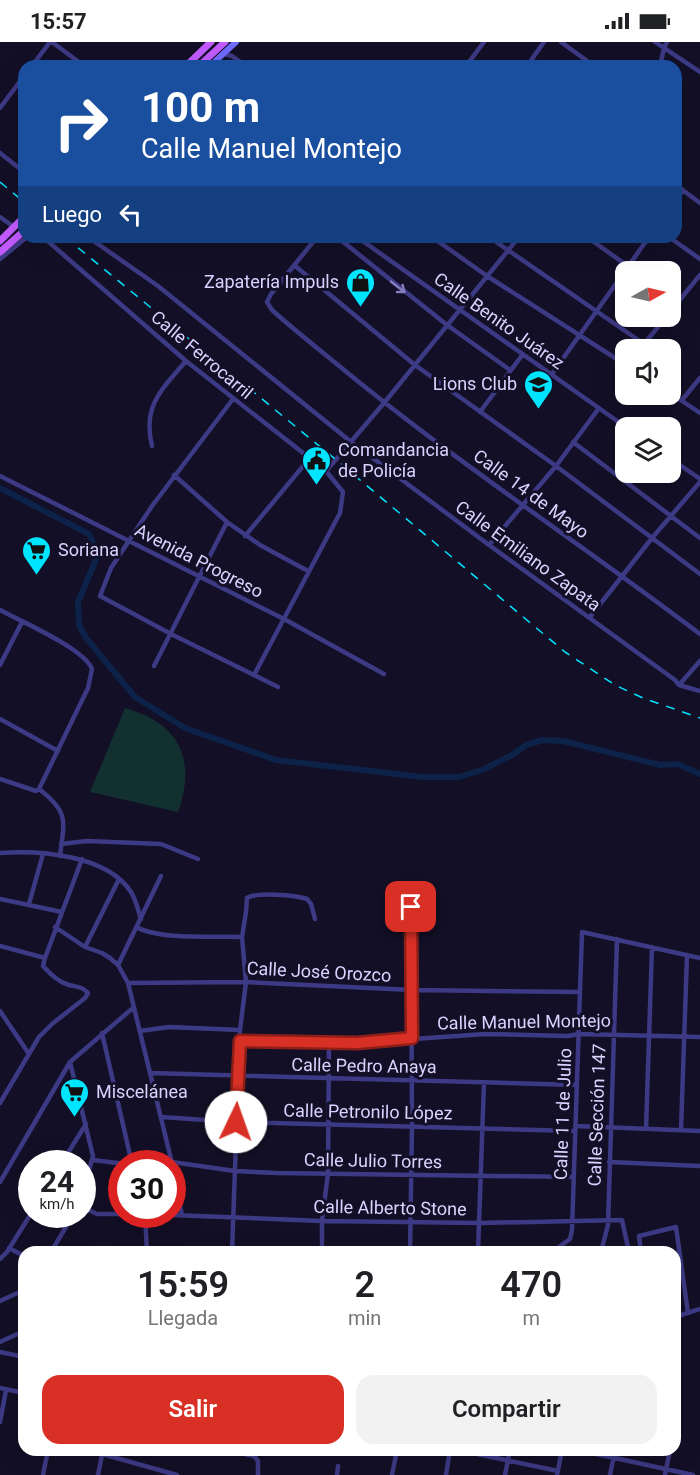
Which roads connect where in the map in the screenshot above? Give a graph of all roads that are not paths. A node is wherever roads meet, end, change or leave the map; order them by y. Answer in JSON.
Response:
{"nodes":[{"id":1,"x":51,"y":42,"type":"edge"},
{"id":2,"x":210,"y":42,"type":"edge"},
{"id":3,"x":236,"y":42,"type":"edge"},
{"id":4,"x":484,"y":42,"type":"edge"},
{"id":5,"x":544,"y":42,"type":"edge"},
{"id":6,"x":561,"y":42,"type":"edge"},
{"id":7,"x":655,"y":42,"type":"edge"},
{"id":8,"x":667,"y":42,"type":"edge"},
{"id":9,"x":224,"y":48,"type":"edge"},
{"id":10,"x":664,"y":48,"type":"junction"},
{"id":11,"x":37,"y":60,"type":"edge"},
{"id":12,"x":74,"y":60,"type":"edge"},
{"id":13,"x":192,"y":60,"type":"edge"},
{"id":14,"x":207,"y":60,"type":"edge"},
{"id":15,"x":215,"y":60,"type":"edge"},
{"id":16,"x":239,"y":60,"type":"edge"},
{"id":17,"x":470,"y":60,"type":"edge"},
{"id":18,"x":531,"y":60,"type":"edge"},
{"id":19,"x":586,"y":60,"type":"edge"},
{"id":20,"x":661,"y":60,"type":"edge"},
{"id":21,"x":700,"y":72,"type":"edge"},
{"id":22,"x":18,"y":84,"type":"edge"},
{"id":23,"x":0,"y":108,"type":"edge"},
{"id":24,"x":0,"y":153,"type":"edge"},
{"id":25,"x":18,"y":167,"type":"edge"},
{"id":26,"x":683,"y":190,"type":"edge"},
{"id":27,"x":700,"y":202,"type":"edge"},
{"id":28,"x":0,"y":217,"type":"edge"},
{"id":29,"x":18,"y":223,"type":"edge"},
{"id":30,"x":14,"y":227,"type":"junction"},
{"id":31,"x":18,"y":236,"type":"edge"},
{"id":32,"x":0,"y":241,"type":"edge"},
{"id":33,"x":20,"y":243,"type":"edge"},
{"id":34,"x":50,"y":243,"type":"edge"},
{"id":35,"x":97,"y":243,"type":"edge"},
{"id":36,"x":311,"y":243,"type":"edge"},
{"id":37,"x":344,"y":243,"type":"edge"},
{"id":38,"x":365,"y":243,"type":"edge"},
{"id":39,"x":440,"y":243,"type":"edge"},
{"id":40,"x":498,"y":243,"type":"edge"},
{"id":41,"x":514,"y":243,"type":"edge"},
{"id":42,"x":595,"y":243,"type":"edge"},
{"id":43,"x":645,"y":243,"type":"edge"},
{"id":44,"x":677,"y":243,"type":"edge"},
{"id":45,"x":508,"y":249,"type":"junction"},
{"id":46,"x":0,"y":252,"type":"edge"},
{"id":47,"x":0,"y":259,"type":"edge"},
{"id":48,"x":700,"y":259,"type":"edge"},
{"id":49,"x":621,"y":261,"type":"edge"},
{"id":50,"x":632,"y":261,"type":"edge"},
{"id":51,"x":294,"y":265,"type":"junction"},
{"id":52,"x":700,"y":274,"type":"edge"},
{"id":53,"x":487,"y":276,"type":"junction"},
{"id":54,"x":615,"y":284,"type":"edge"},
{"id":55,"x":681,"y":299,"type":"edge"},
{"id":56,"x":596,"y":310,"type":"junction"},
{"id":57,"x":459,"y":311,"type":"junction"},
{"id":58,"x":447,"y":325,"type":"junction"},
{"id":59,"x":658,"y":327,"type":"edge"},
{"id":60,"x":579,"y":335,"type":"junction"},
{"id":61,"x":633,"y":339,"type":"edge"},
{"id":62,"x":649,"y":339,"type":"edge"},
{"id":63,"x":523,"y":354,"type":"junction"},
{"id":64,"x":615,"y":358,"type":"edge"},
{"id":65,"x":186,"y":361,"type":"junction"},
{"id":66,"x":415,"y":365,"type":"junction"},
{"id":67,"x":510,"y":370,"type":"junction"},
{"id":68,"x":552,"y":374,"type":"junction"},
{"id":69,"x":700,"y":378,"type":"edge"},
{"id":70,"x":233,"y":399,"type":"junction"},
{"id":71,"x":682,"y":400,"type":"joint"},
{"id":72,"x":384,"y":403,"type":"junction"},
{"id":73,"x":599,"y":408,"type":"junction"},
{"id":74,"x":480,"y":412,"type":"junction"},
{"id":75,"x":700,"y":413,"type":"edge"},
{"id":76,"x":615,"y":419,"type":"edge"},
{"id":77,"x":350,"y":441,"type":"junction"},
{"id":78,"x":573,"y":442,"type":"junction"},
{"id":79,"x":152,"y":446,"type":"dead end"},
{"id":80,"x":309,"y":459,"type":"junction"},
{"id":81,"x":556,"y":466,"type":"junction"},
{"id":82,"x":681,"y":466,"type":"edge"},
{"id":83,"x":326,"y":471,"type":"junction"},
{"id":84,"x":174,"y":475,"type":"junction"},
{"id":85,"x":0,"y":476,"type":"edge"},
{"id":86,"x":700,"y":480,"type":"edge"},
{"id":87,"x":522,"y":506,"type":"junction"},
{"id":88,"x":670,"y":516,"type":"junction"},
{"id":89,"x":227,"y":522,"type":"junction"},
{"id":90,"x":245,"y":536,"type":"junction"},
{"id":91,"x":652,"y":538,"type":"junction"},
{"id":92,"x":700,"y":538,"type":"edge"},
{"id":93,"x":130,"y":540,"type":"junction"},
{"id":94,"x":489,"y":545,"type":"junction"},
{"id":95,"x":308,"y":571,"type":"junction"},
{"id":96,"x":700,"y":574,"type":"edge"},
{"id":97,"x":622,"y":575,"type":"junction"},
{"id":98,"x":198,"y":576,"type":"junction"},
{"id":99,"x":0,"y":610,"type":"edge"},
{"id":100,"x":590,"y":617,"type":"junction"},
{"id":101,"x":284,"y":619,"type":"junction"},
{"id":102,"x":22,"y":622,"type":"junction"},
{"id":103,"x":171,"y":634,"type":"junction"},
{"id":104,"x":700,"y":634,"type":"edge"},
{"id":105,"x":700,"y":661,"type":"edge"},
{"id":106,"x":0,"y":665,"type":"edge"},
{"id":107,"x":154,"y":666,"type":"dead end"},
{"id":108,"x":384,"y":674,"type":"dead end"},
{"id":109,"x":254,"y":675,"type":"junction"},
{"id":110,"x":679,"y":685,"type":"junction"},
{"id":111,"x":278,"y":687,"type":"dead end"},
{"id":112,"x":700,"y":691,"type":"edge"},
{"id":113,"x":0,"y":719,"type":"edge"},
{"id":114,"x":58,"y":751,"type":"junction"},
{"id":115,"x":0,"y":779,"type":"edge"},
{"id":116,"x":39,"y":789,"type":"junction"},
{"id":117,"x":61,"y":844,"type":"junction"},
{"id":118,"x":0,"y":854,"type":"edge"},
{"id":119,"x":43,"y":854,"type":"junction"},
{"id":120,"x":60,"y":856,"type":"junction"},
{"id":121,"x":198,"y":859,"type":"dead end"},
{"id":122,"x":82,"y":860,"type":"junction"},
{"id":123,"x":161,"y":876,"type":"dead end"},
{"id":124,"x":119,"y":879,"type":"junction"},
{"id":125,"x":0,"y":899,"type":"edge"},
{"id":126,"x":29,"y":904,"type":"junction"},
{"id":127,"x":411,"y":907,"type":"dead end"},
{"id":128,"x":62,"y":912,"type":"junction"},
{"id":129,"x":141,"y":919,"type":"junction"},
{"id":130,"x":315,"y":919,"type":"dead end"},
{"id":131,"x":56,"y":927,"type":"junction"},
{"id":132,"x":136,"y":927,"type":"junction"},
{"id":133,"x":242,"y":937,"type":"junction"},
{"id":134,"x":617,"y":939,"type":"junction"},
{"id":135,"x":0,"y":946,"type":"edge"},
{"id":136,"x":85,"y":947,"type":"junction"},
{"id":137,"x":652,"y":947,"type":"junction"},
{"id":138,"x":687,"y":955,"type":"junction"},
{"id":139,"x":45,"y":958,"type":"junction"},
{"id":140,"x":700,"y":958,"type":"edge"},
{"id":141,"x":118,"y":964,"type":"junction"},
{"id":142,"x":246,"y":982,"type":"junction"},
{"id":143,"x":128,"y":983,"type":"junction"},
{"id":144,"x":412,"y":990,"type":"junction"},
{"id":145,"x":580,"y":992,"type":"junction"},
{"id":146,"x":134,"y":1007,"type":"junction"},
{"id":147,"x":0,"y":1011,"type":"edge"},
{"id":148,"x":240,"y":1030,"type":"junction"},
{"id":149,"x":140,"y":1031,"type":"junction"},
{"id":150,"x":102,"y":1033,"type":"junction"},
{"id":151,"x":579,"y":1034,"type":"junction"},
{"id":152,"x":613,"y":1034,"type":"junction"},
{"id":153,"x":649,"y":1035,"type":"junction"},
{"id":154,"x":684,"y":1036,"type":"junction"},
{"id":155,"x":700,"y":1037,"type":"edge"},
{"id":156,"x":412,"y":1038,"type":"junction"},
{"id":157,"x":240,"y":1041,"type":"junction"},
{"id":158,"x":329,"y":1042,"type":"junction"},
{"id":159,"x":29,"y":1054,"type":"junction"},
{"id":160,"x":70,"y":1062,"type":"junction"},
{"id":161,"x":150,"y":1073,"type":"junction"},
{"id":162,"x":238,"y":1076,"type":"junction"},
{"id":163,"x":328,"y":1079,"type":"junction"},
{"id":164,"x":412,"y":1082,"type":"junction"},
{"id":165,"x":484,"y":1082,"type":"junction"},
{"id":166,"x":577,"y":1085,"type":"junction"},
{"id":167,"x":0,"y":1103,"type":"edge"},
{"id":168,"x":161,"y":1117,"type":"junction"},
{"id":169,"x":236,"y":1122,"type":"junction"},
{"id":170,"x":86,"y":1124,"type":"junction"},
{"id":171,"x":328,"y":1125,"type":"junction"},
{"id":172,"x":412,"y":1127,"type":"junction"},
{"id":173,"x":610,"y":1127,"type":"junction"},
{"id":174,"x":482,"y":1128,"type":"junction"},
{"id":175,"x":576,"y":1129,"type":"junction"},
{"id":176,"x":646,"y":1129,"type":"junction"},
{"id":177,"x":681,"y":1130,"type":"junction"},
{"id":178,"x":700,"y":1131,"type":"edge"},
{"id":179,"x":70,"y":1150,"type":"edge"},
{"id":180,"x":91,"y":1150,"type":"edge"},
{"id":181,"x":129,"y":1150,"type":"edge"},
{"id":182,"x":169,"y":1150,"type":"edge"},
{"id":183,"x":609,"y":1162,"type":"junction"},
{"id":184,"x":186,"y":1166,"type":"edge"},
{"id":185,"x":700,"y":1166,"type":"edge"},
{"id":186,"x":235,"y":1171,"type":"junction"},
{"id":187,"x":328,"y":1173,"type":"junction"},
{"id":188,"x":411,"y":1175,"type":"junction"},
{"id":189,"x":481,"y":1176,"type":"junction"},
{"id":190,"x":574,"y":1177,"type":"junction"},
{"id":191,"x":0,"y":1182,"type":"edge"},
{"id":192,"x":186,"y":1215,"type":"edge"},
{"id":193,"x":233,"y":1217,"type":"junction"},
{"id":194,"x":608,"y":1220,"type":"junction"},
{"id":195,"x":322,"y":1221,"type":"junction"},
{"id":196,"x":410,"y":1222,"type":"junction"},
{"id":197,"x":572,"y":1222,"type":"junction"},
{"id":198,"x":480,"y":1223,"type":"junction"},
{"id":199,"x":22,"y":1228,"type":"edge"},
{"id":200,"x":65,"y":1228,"type":"edge"},
{"id":201,"x":146,"y":1228,"type":"edge"},
{"id":202,"x":55,"y":1246,"type":"edge"},
{"id":203,"x":147,"y":1246,"type":"edge"},
{"id":204,"x":232,"y":1246,"type":"edge"},
{"id":205,"x":322,"y":1246,"type":"edge"},
{"id":206,"x":410,"y":1246,"type":"edge"},
{"id":207,"x":478,"y":1246,"type":"edge"},
{"id":208,"x":560,"y":1246,"type":"edge"},
{"id":209,"x":602,"y":1246,"type":"edge"},
{"id":210,"x":628,"y":1246,"type":"edge"},
{"id":211,"x":640,"y":1246,"type":"edge"},
{"id":212,"x":679,"y":1246,"type":"edge"},
{"id":213,"x":9,"y":1248,"type":"junction"},
{"id":214,"x":18,"y":1253,"type":"edge"},
{"id":215,"x":0,"y":1259,"type":"edge"},
{"id":216,"x":681,"y":1263,"type":"edge"},
{"id":217,"x":18,"y":1293,"type":"edge"},
{"id":218,"x":0,"y":1301,"type":"edge"},
{"id":219,"x":700,"y":1309,"type":"edge"},
{"id":220,"x":688,"y":1313,"type":"junction"},
{"id":221,"x":681,"y":1315,"type":"edge"},
{"id":222,"x":18,"y":1334,"type":"edge"},
{"id":223,"x":0,"y":1342,"type":"edge"},
{"id":224,"x":0,"y":1352,"type":"edge"},
{"id":225,"x":18,"y":1356,"type":"edge"},
{"id":226,"x":0,"y":1388,"type":"edge"},
{"id":227,"x":6,"y":1390,"type":"junction"},
{"id":228,"x":18,"y":1392,"type":"edge"},
{"id":229,"x":0,"y":1422,"type":"edge"},
{"id":230,"x":47,"y":1456,"type":"edge"},
{"id":231,"x":101,"y":1456,"type":"edge"},
{"id":232,"x":115,"y":1456,"type":"edge"},
{"id":233,"x":254,"y":1456,"type":"edge"},
{"id":234,"x":396,"y":1456,"type":"edge"},
{"id":235,"x":449,"y":1456,"type":"edge"},
{"id":236,"x":485,"y":1456,"type":"edge"},
{"id":237,"x":509,"y":1456,"type":"edge"},
{"id":238,"x":561,"y":1456,"type":"edge"},
{"id":239,"x":609,"y":1456,"type":"edge"},
{"id":240,"x":669,"y":1456,"type":"edge"},
{"id":241,"x":614,"y":1457,"type":"junction"},
{"id":242,"x":508,"y":1461,"type":"junction"},
{"id":243,"x":339,"y":1466,"type":"dead end"},
{"id":244,"x":665,"y":1472,"type":"edge"},
{"id":245,"x":558,"y":1473,"type":"edge"},
{"id":246,"x":43,"y":1475,"type":"edge"},
{"id":247,"x":98,"y":1475,"type":"edge"},
{"id":248,"x":177,"y":1475,"type":"edge"},
{"id":249,"x":258,"y":1475,"type":"edge"},
{"id":250,"x":337,"y":1475,"type":"edge"},
{"id":251,"x":392,"y":1475,"type":"edge"},
{"id":252,"x":446,"y":1475,"type":"edge"},
{"id":253,"x":505,"y":1475,"type":"edge"},
{"id":254,"x":610,"y":1475,"type":"edge"},
{"id":255,"x":693,"y":1475,"type":"edge"}],
"edges":[{"from":1,"to":11,"type":"street"},
{"from":1,"to":12,"type":"street"},
{"from":2,"to":9,"type":"street"},
{"from":2,"to":13,"type":"main road"},
{"from":3,"to":9,"type":"street"},
{"from":4,"to":17,"type":"street"},
{"from":5,"to":18,"type":"street"},
{"from":6,"to":19,"type":"street"},
{"from":7,"to":10,"type":"street"},
{"from":8,"to":10,"type":"street"},
{"from":9,"to":14,"type":"main road"},
{"from":9,"to":15,"type":"street"},
{"from":9,"to":16,"type":"street"},
{"from":10,"to":20,"type":"street"},
{"from":10,"to":21,"type":"street"},
{"from":22,"to":23,"type":"street"},
{"from":24,"to":25,"type":"street"},
{"from":26,"to":27,"type":"street"},
{"from":28,"to":30,"type":"street"},
{"from":29,"to":30,"type":"main road"},
{"from":30,"to":32,"type":"main road"},
{"from":31,"to":46,"type":"main road"},
{"from":33,"to":47,"type":"street"},
{"from":34,"to":65,"type":"street","name":"Calle Ferrocarril"},
{"from":35,"to":77,"type":"street","name":"Calle Emiliano Zapata"},
{"from":36,"to":51,"type":"street"},
{"from":37,"to":58,"type":"street","name":"Calle Benito Juárez","one_way":true},
{"from":38,"to":57,"type":"street","name":"Calle Benito Juárez"},
{"from":39,"to":53,"type":"street"},
{"from":40,"to":45,"type":"street"},
{"from":41,"to":45,"type":"street"},
{"from":42,"to":49,"type":"street"},
{"from":43,"to":50,"type":"street"},
{"from":44,"to":48,"type":"street"},
{"from":45,"to":53,"type":"street"},
{"from":45,"to":56,"type":"street"},
{"from":51,"to":66,"type":"street"},
{"from":51,"to":72,"type":"street","name":"Calle 14 de Mayo"},
{"from":52,"to":55,"type":"street"},
{"from":53,"to":57,"type":"street"},
{"from":53,"to":60,"type":"street"},
{"from":54,"to":56,"type":"street"},
{"from":56,"to":60,"type":"street"},
{"from":56,"to":61,"type":"street"},
{"from":57,"to":58,"type":"street"},
{"from":57,"to":63,"type":"street","name":"Calle Benito Juárez"},
{"from":58,"to":66,"type":"street"},
{"from":58,"to":67,"type":"street","name":"Calle Benito Juárez"},
{"from":59,"to":62,"type":"street"},
{"from":60,"to":64,"type":"street"},
{"from":60,"to":68,"type":"street"},
{"from":63,"to":67,"type":"street"},
{"from":63,"to":68,"type":"street","name":"Calle Benito Juárez"},
{"from":65,"to":70,"type":"street","name":"Calle Ferrocarril"},
{"from":65,"to":79,"type":"street"},
{"from":66,"to":72,"type":"street"},
{"from":66,"to":74,"type":"street"},
{"from":67,"to":74,"type":"street"},
{"from":68,"to":73,"type":"street","name":"Calle Benito Juárez"},
{"from":69,"to":71,"type":"street"},
{"from":70,"to":80,"type":"street","name":"Calle Ferrocarril"},
{"from":70,"to":84,"type":"street"},
{"from":71,"to":75,"type":"street"},
{"from":72,"to":77,"type":"street"},
{"from":72,"to":87,"type":"street","name":"Calle 14 de Mayo"},
{"from":73,"to":76,"type":"street","name":"Calle Benito Juárez"},
{"from":73,"to":78,"type":"street"},
{"from":74,"to":81,"type":"street"},
{"from":77,"to":83,"type":"street"},
{"from":77,"to":94,"type":"street","name":"Calle Emiliano Zapata"},
{"from":78,"to":81,"type":"street"},
{"from":78,"to":88,"type":"street"},
{"from":80,"to":83,"type":"street","name":"Calle Ferrocarril"},
{"from":80,"to":90,"type":"street"},
{"from":81,"to":87,"type":"street"},
{"from":81,"to":91,"type":"street"},
{"from":82,"to":86,"type":"street"},
{"from":83,"to":95,"type":"street","name":"Calle Ferrocarril"},
{"from":84,"to":89,"type":"street"},
{"from":84,"to":93,"type":"street"},
{"from":85,"to":93,"type":"street","name":"Avenida Progreso"},
{"from":86,"to":88,"type":"street"},
{"from":87,"to":94,"type":"street"},
{"from":87,"to":97,"type":"street","name":"Calle 14 de Mayo"},
{"from":88,"to":91,"type":"street"},
{"from":88,"to":92,"type":"street"},
{"from":89,"to":90,"type":"street"},
{"from":89,"to":98,"type":"street"},
{"from":90,"to":95,"type":"street"},
{"from":91,"to":96,"type":"street"},
{"from":91,"to":97,"type":"street"},
{"from":93,"to":98,"type":"street","name":"Avenida Progreso"},
{"from":93,"to":103,"type":"street"},
{"from":94,"to":100,"type":"street","name":"Calle Emiliano Zapata"},
{"from":95,"to":101,"type":"street"},
{"from":97,"to":100,"type":"street"},
{"from":97,"to":104,"type":"street","name":"Calle 14 de Mayo"},
{"from":98,"to":101,"type":"street","name":"Avenida Progreso"},
{"from":98,"to":103,"type":"street"},
{"from":99,"to":102,"type":"street"},
{"from":100,"to":110,"type":"street","name":"Calle Emiliano Zapata"},
{"from":101,"to":108,"type":"street","name":"Avenida Progreso"},
{"from":101,"to":109,"type":"street"},
{"from":102,"to":106,"type":"street"},
{"from":102,"to":114,"type":"street"},
{"from":103,"to":107,"type":"street"},
{"from":103,"to":109,"type":"street"},
{"from":105,"to":110,"type":"street"},
{"from":109,"to":111,"type":"street"},
{"from":110,"to":112,"type":"street","name":"Calle Emiliano Zapata"},
{"from":113,"to":114,"type":"street"},
{"from":114,"to":116,"type":"street"},
{"from":115,"to":116,"type":"street"},
{"from":116,"to":117,"type":"street"},
{"from":117,"to":120,"type":"street"},
{"from":117,"to":121,"type":"street"},
{"from":118,"to":119,"type":"street"},
{"from":119,"to":120,"type":"street"},
{"from":119,"to":126,"type":"street"},
{"from":120,"to":122,"type":"street"},
{"from":122,"to":124,"type":"street"},
{"from":122,"to":128,"type":"street"},
{"from":123,"to":129,"type":"street"},
{"from":124,"to":129,"type":"street"},
{"from":124,"to":136,"type":"street"},
{"from":125,"to":126,"type":"street"},
{"from":126,"to":128,"type":"street"},
{"from":127,"to":144,"type":"street"},
{"from":128,"to":131,"type":"street"},
{"from":129,"to":132,"type":"street"},
{"from":130,"to":133,"type":"street"},
{"from":131,"to":136,"type":"street"},
{"from":131,"to":139,"type":"street"},
{"from":132,"to":133,"type":"street"},
{"from":132,"to":141,"type":"street"},
{"from":133,"to":142,"type":"street"},
{"from":134,"to":137,"type":"street"},
{"from":134,"to":145,"type":"street","name":"Calle 11 de Julio"},
{"from":134,"to":152,"type":"street","name":"Calle Sección 147"},
{"from":135,"to":139,"type":"street"},
{"from":136,"to":141,"type":"street"},
{"from":137,"to":138,"type":"street"},
{"from":137,"to":153,"type":"street"},
{"from":138,"to":140,"type":"street"},
{"from":138,"to":154,"type":"street"},
{"from":139,"to":159,"type":"street"},
{"from":141,"to":143,"type":"street"},
{"from":142,"to":143,"type":"street","name":"Calle José Orozco"},
{"from":142,"to":144,"type":"street","name":"Calle José Orozco"},
{"from":142,"to":148,"type":"street"},
{"from":143,"to":146,"type":"street"},
{"from":144,"to":145,"type":"street","name":"Calle José Orozco"},
{"from":144,"to":156,"type":"street"},
{"from":145,"to":151,"type":"street","name":"Calle 11 de Julio"},
{"from":146,"to":149,"type":"street"},
{"from":146,"to":150,"type":"street"},
{"from":147,"to":159,"type":"street"},
{"from":148,"to":149,"type":"street"},
{"from":148,"to":157,"type":"street"},
{"from":149,"to":161,"type":"street"},
{"from":150,"to":160,"type":"street"},
{"from":150,"to":181,"type":"street"},
{"from":151,"to":152,"type":"street","name":"Calle Manuel Montejo"},
{"from":151,"to":156,"type":"street","name":"Calle Manuel Montejo"},
{"from":151,"to":166,"type":"street","name":"Calle 11 de Julio"},
{"from":152,"to":153,"type":"street","name":"Calle Manuel Montejo"},
{"from":152,"to":173,"type":"street","name":"Calle Sección 147"},
{"from":153,"to":154,"type":"street","name":"Calle Manuel Montejo"},
{"from":153,"to":176,"type":"street"},
{"from":154,"to":155,"type":"street","name":"Calle Manuel Montejo"},
{"from":154,"to":177,"type":"street"},
{"from":156,"to":158,"type":"street","name":"Calle Manuel Montejo"},
{"from":156,"to":164,"type":"street"},
{"from":157,"to":158,"type":"street","name":"Calle Manuel Montejo"},
{"from":157,"to":162,"type":"street"},
{"from":158,"to":163,"type":"street"},
{"from":159,"to":167,"type":"street"},
{"from":160,"to":170,"type":"street"},
{"from":160,"to":191,"type":"street"},
{"from":161,"to":162,"type":"street","name":"Calle Pedro Anaya"},
{"from":161,"to":168,"type":"street"},
{"from":162,"to":163,"type":"street","name":"Calle Pedro Anaya"},
{"from":162,"to":169,"type":"street"},
{"from":163,"to":164,"type":"street","name":"Calle Pedro Anaya"},
{"from":163,"to":171,"type":"street"},
{"from":164,"to":165,"type":"street","name":"Calle Pedro Anaya"},
{"from":164,"to":172,"type":"street"},
{"from":165,"to":166,"type":"street","name":"Calle Pedro Anaya"},
{"from":165,"to":174,"type":"street"},
{"from":166,"to":175,"type":"street","name":"Calle 11 de Julio"},
{"from":168,"to":169,"type":"street","name":"Calle Petronilo López"},
{"from":168,"to":182,"type":"street"},
{"from":169,"to":171,"type":"street","name":"Calle Petronilo López"},
{"from":169,"to":186,"type":"street"},
{"from":170,"to":179,"type":"street"},
{"from":170,"to":180,"type":"street"},
{"from":171,"to":172,"type":"street","name":"Calle Petronilo López"},
{"from":171,"to":187,"type":"street"},
{"from":172,"to":174,"type":"street","name":"Calle Petronilo López"},
{"from":172,"to":188,"type":"street"},
{"from":173,"to":175,"type":"street","name":"Calle Petronilo López"},
{"from":173,"to":176,"type":"street","name":"Calle Petronilo López"},
{"from":173,"to":183,"type":"street","name":"Calle Sección 147"},
{"from":174,"to":175,"type":"street","name":"Calle Petronilo López"},
{"from":174,"to":189,"type":"street"},
{"from":175,"to":190,"type":"street","name":"Calle 11 de Julio"},
{"from":176,"to":177,"type":"street","name":"Calle Petronilo López"},
{"from":177,"to":178,"type":"street","name":"Calle Petronilo López"},
{"from":183,"to":185,"type":"street"},
{"from":183,"to":194,"type":"street","name":"Calle Sección 147"},
{"from":184,"to":186,"type":"street","name":"Calle Julio Torres"},
{"from":186,"to":187,"type":"street","name":"Calle Julio Torres"},
{"from":186,"to":193,"type":"street"},
{"from":187,"to":188,"type":"street","name":"Calle Julio Torres"},
{"from":187,"to":195,"type":"street"},
{"from":188,"to":189,"type":"street","name":"Calle Julio Torres"},
{"from":188,"to":196,"type":"street"},
{"from":189,"to":190,"type":"street","name":"Calle Julio Torres"},
{"from":189,"to":198,"type":"street"},
{"from":190,"to":197,"type":"street","name":"Calle 11 de Julio"},
{"from":192,"to":193,"type":"street","name":"Calle Alberto Stone"},
{"from":193,"to":195,"type":"street","name":"Calle Alberto Stone"},
{"from":193,"to":204,"type":"street"},
{"from":194,"to":197,"type":"street","name":"Calle Alberto Stone"},
{"from":194,"to":209,"type":"street","name":"Calle Sección 147"},
{"from":194,"to":210,"type":"street"},
{"from":195,"to":196,"type":"street","name":"Calle Alberto Stone"},
{"from":195,"to":205,"type":"street"},
{"from":196,"to":198,"type":"street","name":"Calle Alberto Stone"},
{"from":196,"to":206,"type":"street"},
{"from":197,"to":198,"type":"street","name":"Calle Alberto Stone"},
{"from":197,"to":208,"type":"street","name":"Calle 11 de Julio"},
{"from":198,"to":207,"type":"street"},
{"from":199,"to":213,"type":"street"},
{"from":200,"to":202,"type":"street"},
{"from":201,"to":203,"type":"street"},
{"from":211,"to":212,"type":"street"},
{"from":213,"to":214,"type":"street"},
{"from":213,"to":215,"type":"street"},
{"from":216,"to":220,"type":"street"},
{"from":217,"to":218,"type":"street"},
{"from":219,"to":220,"type":"street"},
{"from":220,"to":221,"type":"street"},
{"from":222,"to":223,"type":"street"},
{"from":224,"to":225,"type":"street"},
{"from":226,"to":227,"type":"street"},
{"from":227,"to":228,"type":"street"},
{"from":227,"to":229,"type":"street"},
{"from":230,"to":246,"type":"street"},
{"from":231,"to":247,"type":"street"},
{"from":232,"to":248,"type":"street"},
{"from":233,"to":249,"type":"street"},
{"from":234,"to":251,"type":"street"},
{"from":235,"to":252,"type":"street"},
{"from":236,"to":242,"type":"street"},
{"from":237,"to":242,"type":"street"},
{"from":238,"to":245,"type":"street"},
{"from":239,"to":241,"type":"street"},
{"from":240,"to":244,"type":"street"},
{"from":241,"to":244,"type":"street"},
{"from":241,"to":254,"type":"street"},
{"from":242,"to":245,"type":"street"},
{"from":242,"to":253,"type":"street"},
{"from":243,"to":250,"type":"street"},
{"from":244,"to":255,"type":"street"}]}
